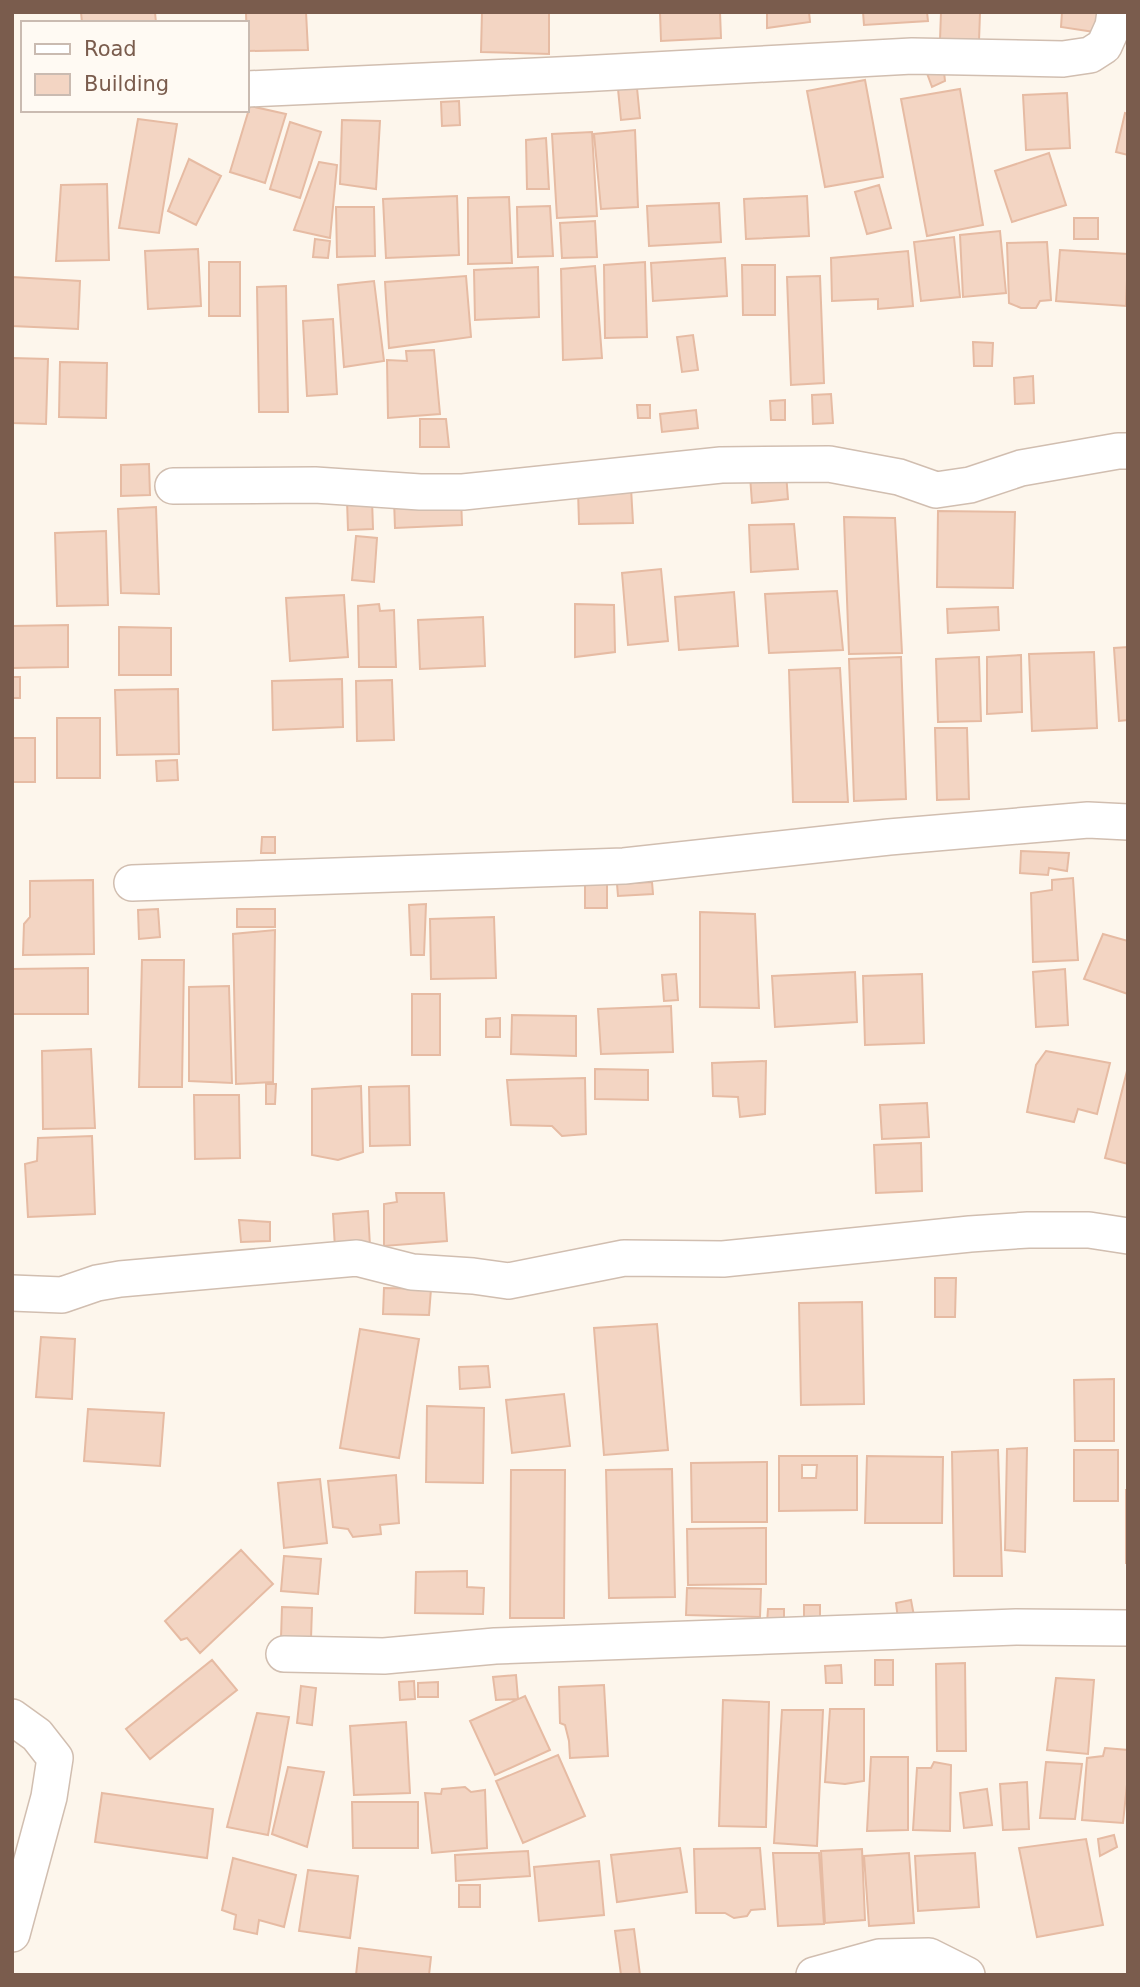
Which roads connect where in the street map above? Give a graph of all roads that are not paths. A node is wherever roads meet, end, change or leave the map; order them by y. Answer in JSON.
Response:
{"nodes":[{"id":1,"x":1115,"y":12,"type":"edge"},
{"id":2,"x":248,"y":89,"type":"edge"},
{"id":3,"x":1128,"y":451,"type":"edge"},
{"id":4,"x":173,"y":486,"type":"dead end"},
{"id":5,"x":1128,"y":822,"type":"edge"},
{"id":6,"x":132,"y":883,"type":"dead end"},
{"id":7,"x":1128,"y":1236,"type":"edge"},
{"id":8,"x":12,"y":1293,"type":"edge"},
{"id":9,"x":1128,"y":1628,"type":"edge"},
{"id":10,"x":284,"y":1654,"type":"dead end"},
{"id":11,"x":12,"y":1717,"type":"edge"},
{"id":12,"x":12,"y":1934,"type":"edge"},
{"id":13,"x":814,"y":1975,"type":"edge"},
{"id":14,"x":967,"y":1975,"type":"edge"}],
"edges":[{"from":1,"to":2,"type":"street"},
{"from":3,"to":4,"type":"street"},
{"from":5,"to":6,"type":"street"},
{"from":7,"to":8,"type":"street"},
{"from":9,"to":10,"type":"street"},
{"from":11,"to":12,"type":"street"},
{"from":13,"to":14,"type":"street"}]}
